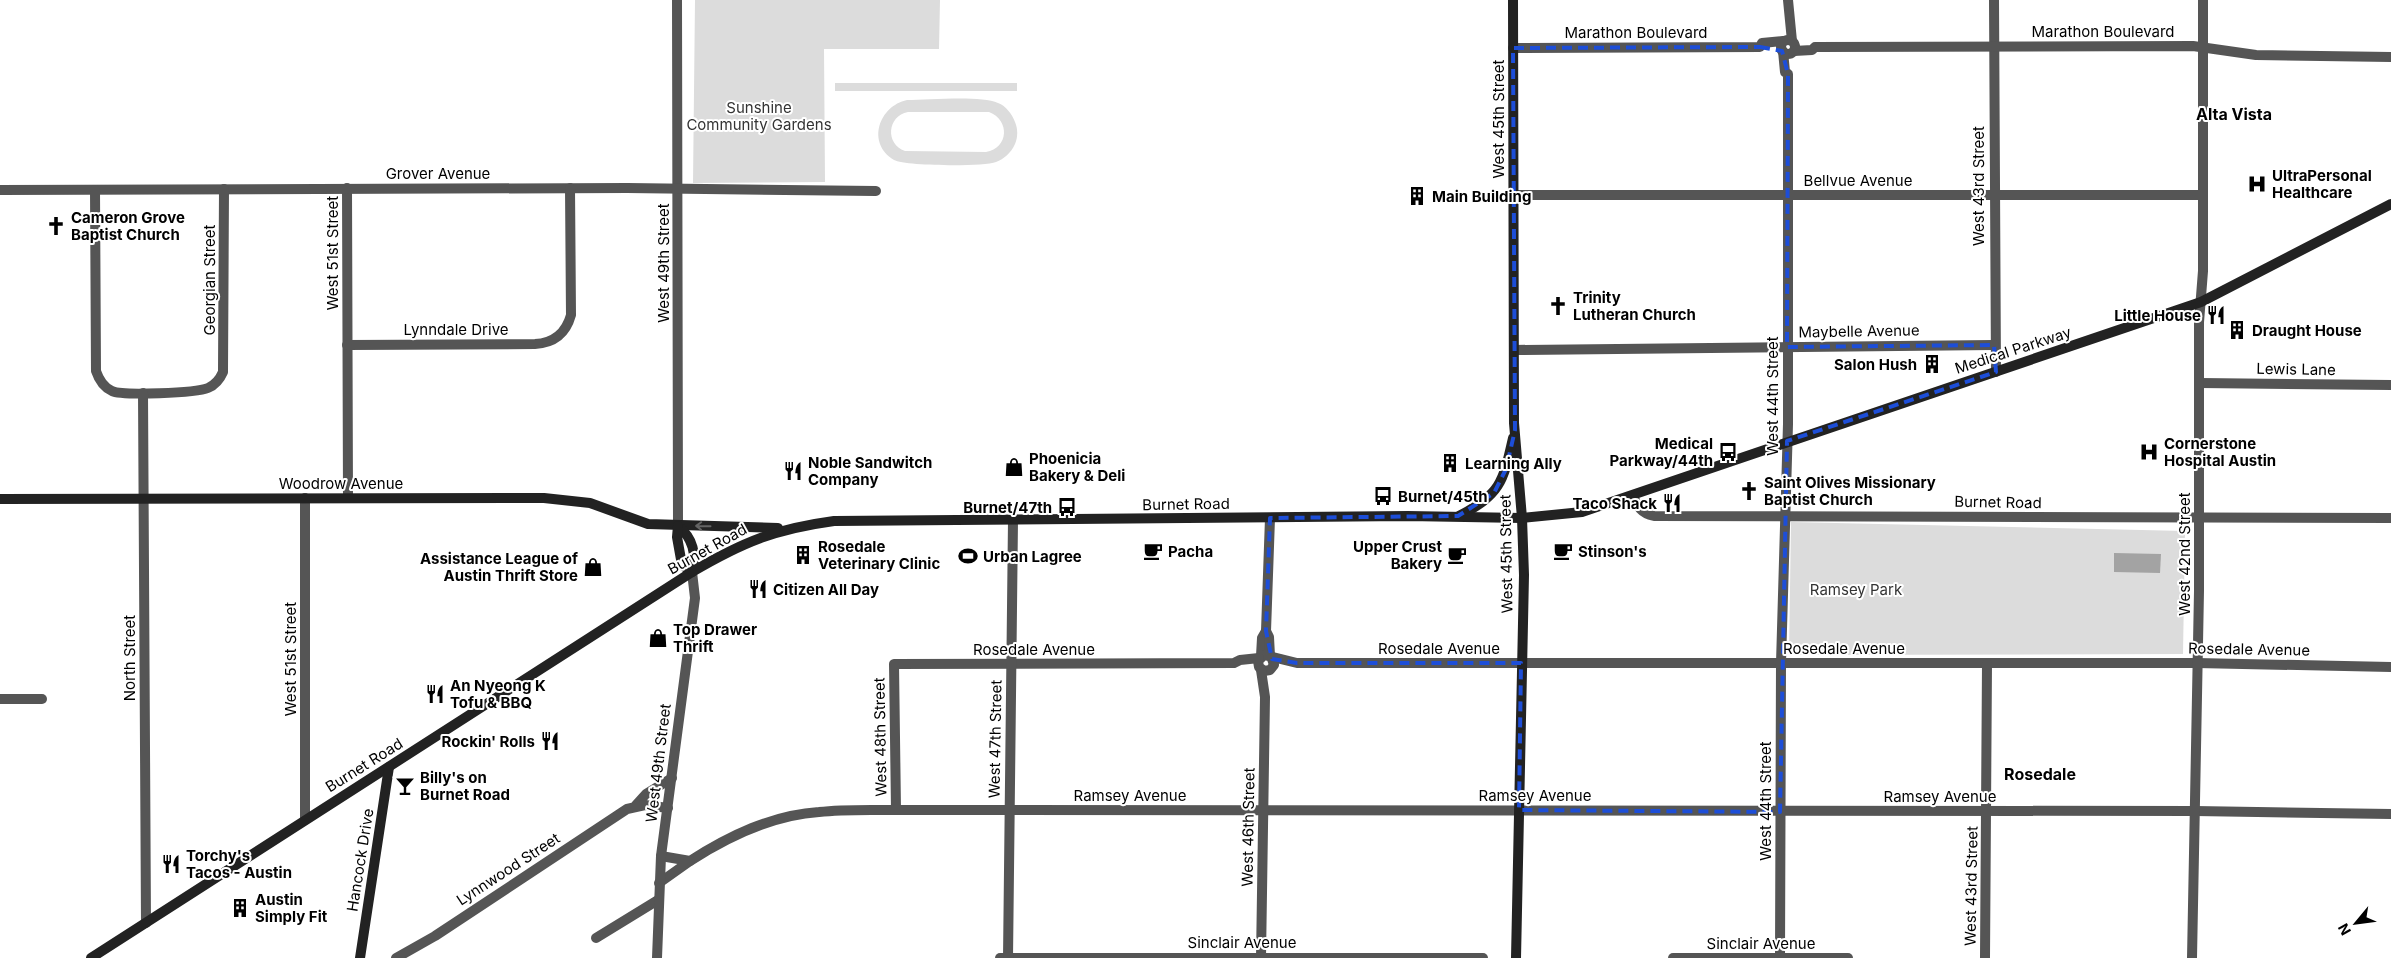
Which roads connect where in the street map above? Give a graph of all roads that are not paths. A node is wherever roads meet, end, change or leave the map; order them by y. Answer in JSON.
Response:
{"nodes":[{"id":1,"x":677,"y":0,"type":"edge"},
{"id":2,"x":1513,"y":0,"type":"edge"},
{"id":3,"x":1788,"y":0,"type":"edge"},
{"id":4,"x":1994,"y":0,"type":"edge"},
{"id":5,"x":2203,"y":0,"type":"edge"},
{"id":6,"x":1788,"y":46,"type":"junction"},
{"id":7,"x":1994,"y":46,"type":"junction"},
{"id":8,"x":1513,"y":48,"type":"junction"},
{"id":9,"x":2203,"y":48,"type":"junction"},
{"id":10,"x":2391,"y":57,"type":"edge"},
{"id":11,"x":347,"y":188,"type":"junction"},
{"id":12,"x":570,"y":188,"type":"junction"},
{"id":13,"x":678,"y":188,"type":"junction"},
{"id":14,"x":224,"y":189,"type":"junction"},
{"id":15,"x":0,"y":190,"type":"edge"},
{"id":16,"x":95,"y":190,"type":"junction"},
{"id":17,"x":876,"y":191,"type":"dead end"},
{"id":18,"x":1513,"y":195,"type":"junction"},
{"id":19,"x":1993,"y":195,"type":"junction"},
{"id":20,"x":2203,"y":195,"type":"junction"},
{"id":21,"x":1788,"y":196,"type":"junction"},
{"id":22,"x":2391,"y":204,"type":"edge"},
{"id":23,"x":2201,"y":302,"type":"junction"},
{"id":24,"x":1994,"y":344,"type":"junction"},
{"id":25,"x":347,"y":345,"type":"junction"},
{"id":26,"x":1787,"y":347,"type":"junction"},
{"id":27,"x":1514,"y":350,"type":"junction"},
{"id":28,"x":1996,"y":372,"type":"junction"},
{"id":29,"x":2200,"y":383,"type":"junction"},
{"id":30,"x":2391,"y":385,"type":"edge"},
{"id":31,"x":143,"y":393,"type":"junction"},
{"id":32,"x":1514,"y":430,"type":"junction"},
{"id":33,"x":1787,"y":441,"type":"junction"},
{"id":34,"x":1633,"y":496,"type":"junction"},
{"id":35,"x":305,"y":498,"type":"junction"},
{"id":36,"x":348,"y":498,"type":"junction"},
{"id":37,"x":0,"y":499,"type":"edge"},
{"id":38,"x":143,"y":499,"type":"junction"},
{"id":39,"x":1785,"y":515,"type":"junction"},
{"id":40,"x":1458,"y":516,"type":"junction"},
{"id":41,"x":2199,"y":517,"type":"junction"},
{"id":42,"x":1270,"y":518,"type":"junction"},
{"id":43,"x":1522,"y":518,"type":"junction"},
{"id":44,"x":2391,"y":518,"type":"edge"},
{"id":45,"x":1013,"y":520,"type":"junction"},
{"id":46,"x":678,"y":526,"type":"junction"},
{"id":47,"x":787,"y":528,"type":"junction"},
{"id":48,"x":692,"y":572,"type":"junction"},
{"id":49,"x":1266,"y":663,"type":"junction"},
{"id":50,"x":1521,"y":663,"type":"junction"},
{"id":51,"x":1781,"y":663,"type":"junction"},
{"id":52,"x":2197,"y":663,"type":"junction"},
{"id":53,"x":894,"y":664,"type":"joint"},
{"id":54,"x":1012,"y":664,"type":"junction"},
{"id":55,"x":1987,"y":664,"type":"junction"},
{"id":56,"x":2391,"y":667,"type":"edge"},
{"id":57,"x":0,"y":699,"type":"edge"},
{"id":58,"x":42,"y":699,"type":"dead end"},
{"id":59,"x":389,"y":767,"type":"junction"},
{"id":60,"x":672,"y":778,"type":"junction"},
{"id":61,"x":636,"y":806,"type":"junction"},
{"id":62,"x":668,"y":808,"type":"junction"},
{"id":63,"x":896,"y":810,"type":"junction"},
{"id":64,"x":1008,"y":810,"type":"junction"},
{"id":65,"x":1519,"y":810,"type":"junction"},
{"id":66,"x":1264,"y":811,"type":"junction"},
{"id":67,"x":1987,"y":811,"type":"junction"},
{"id":68,"x":2195,"y":811,"type":"junction"},
{"id":69,"x":1780,"y":812,"type":"junction"},
{"id":70,"x":2391,"y":814,"type":"edge"},
{"id":71,"x":305,"y":820,"type":"junction"},
{"id":72,"x":661,"y":856,"type":"junction"},
{"id":73,"x":690,"y":861,"type":"junction"},
{"id":74,"x":659,"y":883,"type":"junction"},
{"id":75,"x":658,"y":900,"type":"junction"},
{"id":76,"x":146,"y":923,"type":"junction"},
{"id":77,"x":596,"y":938,"type":"dead end"},
{"id":78,"x":1261,"y":957,"type":"edge"},
{"id":79,"x":91,"y":958,"type":"edge"},
{"id":80,"x":360,"y":958,"type":"edge"},
{"id":81,"x":396,"y":958,"type":"edge"},
{"id":82,"x":657,"y":958,"type":"edge"},
{"id":83,"x":1000,"y":958,"type":"edge"},
{"id":84,"x":1008,"y":958,"type":"edge"},
{"id":85,"x":1484,"y":958,"type":"edge"},
{"id":86,"x":1516,"y":958,"type":"edge"},
{"id":87,"x":1673,"y":958,"type":"edge"},
{"id":88,"x":1780,"y":958,"type":"edge"},
{"id":89,"x":1848,"y":958,"type":"edge"},
{"id":90,"x":1985,"y":958,"type":"edge"},
{"id":91,"x":2192,"y":958,"type":"edge"}],
"edges":[{"from":1,"to":13,"type":"street","name":"West 49th Street"},
{"from":2,"to":8,"type":"main road","name":"West 45th Street"},
{"from":3,"to":6,"type":"street","name":"West 44th Street"},
{"from":4,"to":7,"type":"street","name":"West 43rd Street"},
{"from":5,"to":9,"type":"street","name":"West 42nd Street"},
{"from":6,"to":7,"type":"street","name":"Marathon Boulevard"},
{"from":6,"to":8,"type":"street","name":"Marathon Boulevard"},
{"from":6,"to":21,"type":"street","name":"West 44th Street"},
{"from":7,"to":9,"type":"street","name":"Marathon Boulevard"},
{"from":7,"to":19,"type":"street","name":"West 43rd Street"},
{"from":8,"to":18,"type":"main road","name":"West 45th Street"},
{"from":9,"to":10,"type":"street","name":"Marathon Boulevard"},
{"from":9,"to":20,"type":"street","name":"West 42nd Street"},
{"from":11,"to":12,"type":"street","name":"Grover Avenue"},
{"from":11,"to":14,"type":"street","name":"Grover Avenue"},
{"from":11,"to":25,"type":"street","name":"West 51st Street"},
{"from":12,"to":13,"type":"street","name":"Grover Avenue"},
{"from":12,"to":25,"type":"street","name":"Lynndale Drive"},
{"from":13,"to":17,"type":"street","name":"Grover Avenue"},
{"from":13,"to":46,"type":"street","name":"West 49th Street"},
{"from":14,"to":16,"type":"street","name":"Grover Avenue"},
{"from":14,"to":31,"type":"street","name":"Georgian Street"},
{"from":15,"to":16,"type":"street","name":"Grover Avenue"},
{"from":16,"to":31,"type":"street"},
{"from":18,"to":21,"type":"street","name":"Bellvue Avenue"},
{"from":18,"to":27,"type":"main road","name":"West 45th Street"},
{"from":19,"to":20,"type":"street","name":"Bellvue Avenue"},
{"from":19,"to":21,"type":"street","name":"Bellvue Avenue"},
{"from":19,"to":24,"type":"street","name":"West 43rd Street"},
{"from":20,"to":23,"type":"street","name":"West 42nd Street"},
{"from":21,"to":26,"type":"street","name":"West 44th Street"},
{"from":22,"to":23,"type":"main road","name":"Medical Parkway"},
{"from":23,"to":28,"type":"main road","name":"Medical Parkway"},
{"from":23,"to":29,"type":"street","name":"West 42nd Street"},
{"from":24,"to":26,"type":"street","name":"Maybelle Avenue"},
{"from":24,"to":28,"type":"street","name":"West 43rd Street"},
{"from":25,"to":36,"type":"street","name":"West 51st Street"},
{"from":26,"to":27,"type":"street","name":"Maybelle Avenue"},
{"from":26,"to":33,"type":"street","name":"West 44th Street"},
{"from":27,"to":32,"type":"main road","name":"West 45th Street"},
{"from":28,"to":33,"type":"main road","name":"Medical Parkway"},
{"from":29,"to":30,"type":"street","name":"Lewis Lane"},
{"from":29,"to":41,"type":"street","name":"West 42nd Street"},
{"from":31,"to":38,"type":"street","name":"North Street"},
{"from":32,"to":40,"type":"main road"},
{"from":32,"to":43,"type":"main road","name":"West 45th Street"},
{"from":33,"to":34,"type":"main road","name":"Medical Parkway"},
{"from":33,"to":39,"type":"street","name":"West 44th Street"},
{"from":34,"to":39,"type":"street","name":"Burnet Road"},
{"from":34,"to":43,"type":"main road","name":"Burnet Road"},
{"from":35,"to":36,"type":"main road","name":"Woodrow Avenue"},
{"from":35,"to":38,"type":"main road","name":"Woodrow Avenue"},
{"from":35,"to":71,"type":"street","name":"West 51st Street"},
{"from":36,"to":46,"type":"main road","name":"Woodrow Avenue"},
{"from":37,"to":38,"type":"main road","name":"Woodrow Avenue"},
{"from":38,"to":76,"type":"street","name":"North Street"},
{"from":39,"to":41,"type":"street","name":"Burnet Road"},
{"from":39,"to":51,"type":"street","name":"West 44th Street"},
{"from":40,"to":42,"type":"main road","name":"Burnet Road"},
{"from":40,"to":43,"type":"main road","name":"Burnet Road"},
{"from":41,"to":44,"type":"street","name":"Burnet Road"},
{"from":41,"to":52,"type":"street","name":"West 42nd Street"},
{"from":42,"to":45,"type":"main road","name":"Burnet Road"},
{"from":42,"to":49,"type":"street","name":"West 46th Street"},
{"from":43,"to":50,"type":"main road","name":"West 45th Street"},
{"from":45,"to":47,"type":"main road","name":"Burnet Road"},
{"from":45,"to":54,"type":"street","name":"West 47th Street"},
{"from":47,"to":46,"type":"main road","name":"Woodrow Avenue","one_way":true},
{"from":46,"to":48,"type":"main road","name":"West 49th Street"},
{"from":47,"to":48,"type":"main road","name":"Burnet Road"},
{"from":48,"to":59,"type":"main road","name":"Burnet Road"},
{"from":48,"to":60,"type":"street","name":"West 49th Street"},
{"from":49,"to":50,"type":"street","name":"Rosedale Avenue"},
{"from":49,"to":54,"type":"street","name":"Rosedale Avenue"},
{"from":49,"to":66,"type":"street","name":"West 46th Street"},
{"from":50,"to":51,"type":"street","name":"Rosedale Avenue"},
{"from":50,"to":65,"type":"main road","name":"West 45th Street"},
{"from":51,"to":55,"type":"street","name":"Rosedale Avenue"},
{"from":51,"to":69,"type":"street","name":"West 44th Street"},
{"from":52,"to":55,"type":"street","name":"Rosedale Avenue"},
{"from":52,"to":56,"type":"street","name":"Rosedale Avenue"},
{"from":52,"to":68,"type":"street","name":"West 42nd Street"},
{"from":53,"to":54,"type":"street","name":"Rosedale Avenue"},
{"from":53,"to":63,"type":"street","name":"West 48th Street"},
{"from":54,"to":64,"type":"street","name":"West 47th Street"},
{"from":55,"to":67,"type":"street","name":"West 43rd Street"},
{"from":57,"to":58,"type":"street"},
{"from":59,"to":71,"type":"main road","name":"Burnet Road"},
{"from":59,"to":80,"type":"main road","name":"Hancock Drive"},
{"from":60,"to":61,"type":"street","name":"Lynnwood Street"},
{"from":60,"to":62,"type":"street","name":"West 49th Street"},
{"from":61,"to":62,"type":"street"},
{"from":61,"to":81,"type":"street","name":"Lynnwood Street"},
{"from":62,"to":72,"type":"street","name":"West 49th Street"},
{"from":63,"to":64,"type":"street","name":"Ramsey Avenue"},
{"from":63,"to":73,"type":"street","name":"Ramsey Avenue"},
{"from":64,"to":66,"type":"street","name":"Ramsey Avenue"},
{"from":64,"to":84,"type":"street","name":"West 47th Street"},
{"from":65,"to":66,"type":"street","name":"Ramsey Avenue"},
{"from":65,"to":69,"type":"street","name":"Ramsey Avenue"},
{"from":65,"to":86,"type":"main road","name":"West 45th Street"},
{"from":66,"to":78,"type":"street","name":"West 46th Street"},
{"from":67,"to":68,"type":"street","name":"Ramsey Avenue"},
{"from":67,"to":69,"type":"street","name":"Ramsey Avenue"},
{"from":67,"to":90,"type":"street","name":"West 43rd Street"},
{"from":68,"to":70,"type":"street","name":"Ramsey Avenue"},
{"from":68,"to":91,"type":"street","name":"West 42nd Street"},
{"from":69,"to":88,"type":"street","name":"West 44th Street"},
{"from":71,"to":76,"type":"main road","name":"Burnet Road"},
{"from":72,"to":73,"type":"street"},
{"from":72,"to":74,"type":"street","name":"West 49th Street"},
{"from":73,"to":74,"type":"street","name":"Ramsey Avenue"},
{"from":74,"to":75,"type":"street","name":"West 49th Street"},
{"from":75,"to":77,"type":"street"},
{"from":75,"to":82,"type":"street","name":"West 49th Street"},
{"from":76,"to":79,"type":"main road","name":"Burnet Road"},
{"from":78,"to":84,"type":"street","name":"Sinclair Avenue"},
{"from":78,"to":85,"type":"street","name":"Sinclair Avenue"},
{"from":83,"to":84,"type":"street","name":"Sinclair Avenue"},
{"from":87,"to":88,"type":"street","name":"Sinclair Avenue"},
{"from":88,"to":89,"type":"street","name":"Sinclair Avenue"}]}
